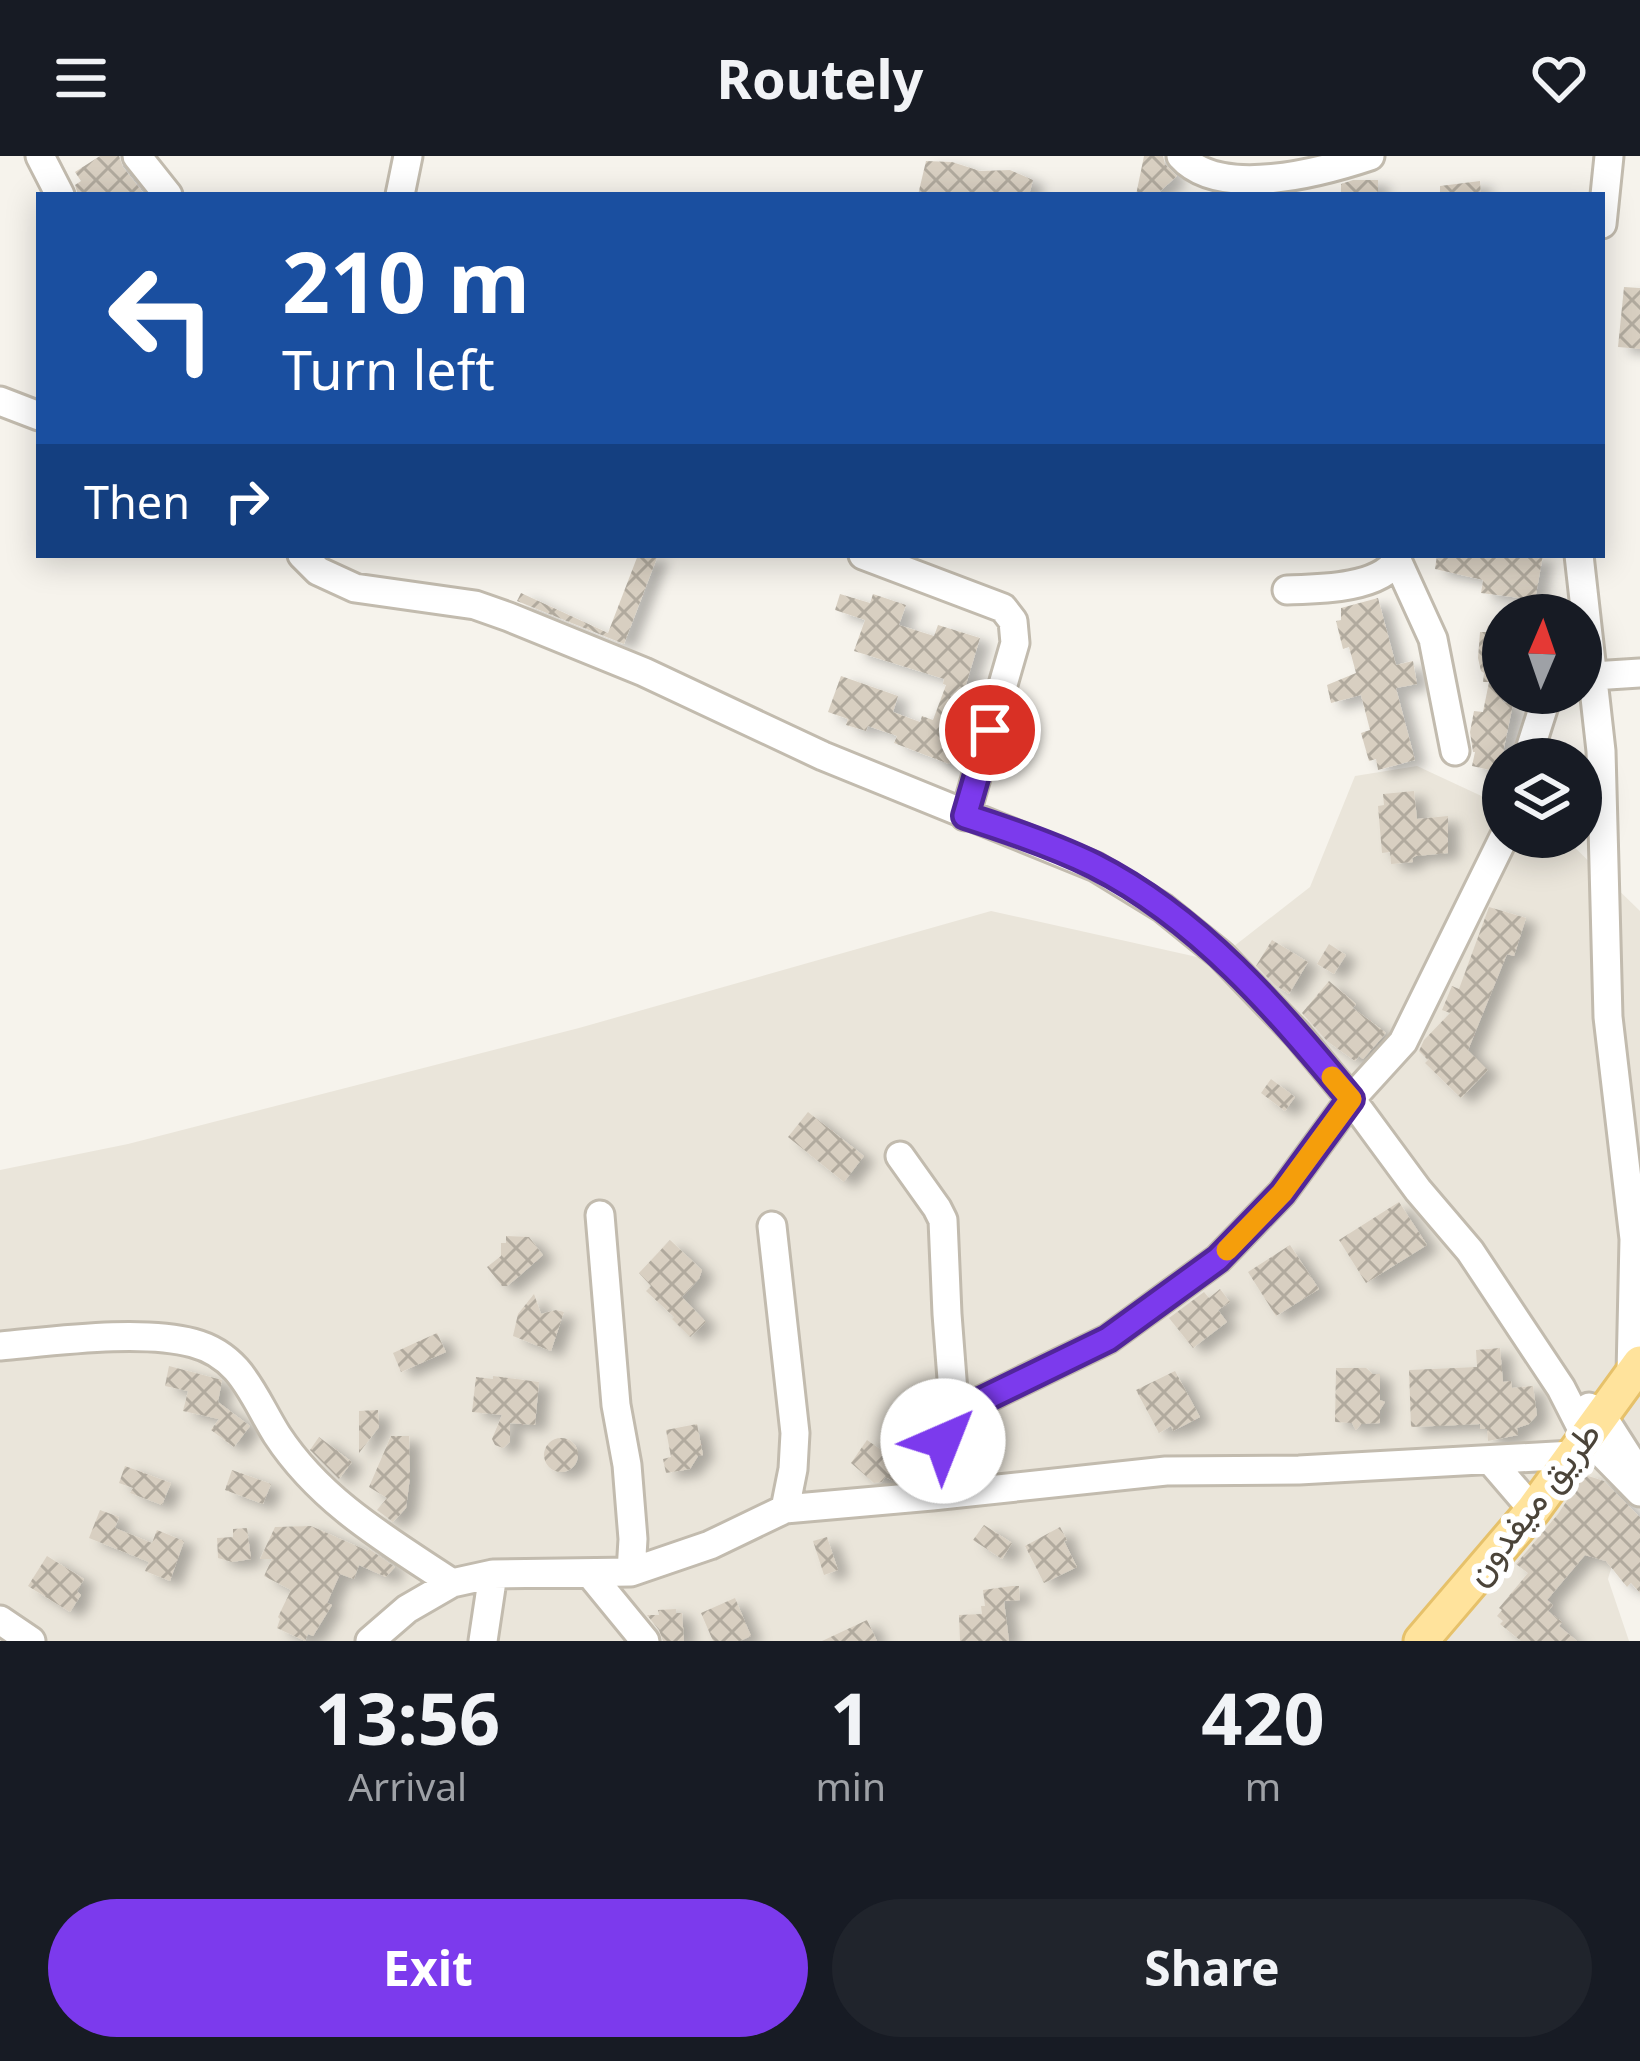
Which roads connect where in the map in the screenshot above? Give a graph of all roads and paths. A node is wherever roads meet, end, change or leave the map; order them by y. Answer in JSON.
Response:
{"nodes":[{"id":1,"x":40,"y":156,"type":"edge"},
{"id":2,"x":137,"y":156,"type":"edge"},
{"id":3,"x":408,"y":156,"type":"edge"},
{"id":4,"x":1181,"y":156,"type":"edge"},
{"id":5,"x":1370,"y":156,"type":"edge"},
{"id":6,"x":1609,"y":156,"type":"edge"},
{"id":7,"x":58,"y":192,"type":"edge"},
{"id":8,"x":166,"y":192,"type":"edge"},
{"id":9,"x":401,"y":192,"type":"edge"},
{"id":10,"x":1605,"y":195,"type":"edge"},
{"id":11,"x":0,"y":401,"type":"edge"},
{"id":12,"x":36,"y":415,"type":"edge"},
{"id":13,"x":305,"y":558,"type":"edge"},
{"id":14,"x":871,"y":558,"type":"edge"},
{"id":15,"x":1397,"y":558,"type":"edge"},
{"id":16,"x":1397,"y":558,"type":"edge"},
{"id":17,"x":1579,"y":558,"type":"edge"},
{"id":18,"x":1287,"y":590,"type":"dead end"},
{"id":19,"x":1580,"y":594,"type":"edge"},
{"id":20,"x":1640,"y":673,"type":"edge"},
{"id":21,"x":1602,"y":675,"type":"edge"},
{"id":22,"x":1455,"y":751,"type":"dead end"},
{"id":23,"x":965,"y":816,"type":"junction"},
{"id":24,"x":1494,"y":858,"type":"edge"},
{"id":25,"x":1595,"y":858,"type":"edge"},
{"id":26,"x":1351,"y":1099,"type":"junction"},
{"id":27,"x":900,"y":1156,"type":"dead end"},
{"id":28,"x":600,"y":1215,"type":"dead end"},
{"id":29,"x":772,"y":1226,"type":"dead end"},
{"id":30,"x":1637,"y":1293,"type":"edge"},
{"id":31,"x":0,"y":1346,"type":"edge"},
{"id":32,"x":1636,"y":1368,"type":"edge"},
{"id":33,"x":956,"y":1418,"type":"junction"},
{"id":34,"x":1587,"y":1435,"type":"junction"},
{"id":35,"x":1490,"y":1460,"type":"junction"},
{"id":36,"x":1640,"y":1475,"type":"edge"},
{"id":37,"x":1640,"y":1492,"type":"edge"},
{"id":38,"x":932,"y":1496,"type":"junction"},
{"id":39,"x":784,"y":1509,"type":"junction"},
{"id":40,"x":1533,"y":1510,"type":"junction"},
{"id":41,"x":631,"y":1572,"type":"junction"},
{"id":42,"x":493,"y":1574,"type":"junction"},
{"id":43,"x":590,"y":1574,"type":"junction"},
{"id":44,"x":452,"y":1583,"type":"junction"},
{"id":45,"x":0,"y":1620,"type":"edge"},
{"id":46,"x":31,"y":1641,"type":"edge"},
{"id":47,"x":370,"y":1641,"type":"edge"},
{"id":48,"x":483,"y":1641,"type":"edge"},
{"id":49,"x":645,"y":1641,"type":"edge"},
{"id":50,"x":1421,"y":1641,"type":"edge"}],
"edges":[{"from":1,"to":7,"type":"street"},
{"from":2,"to":8,"type":"street"},
{"from":3,"to":9,"type":"street"},
{"from":4,"to":5,"type":"street"},
{"from":6,"to":10,"type":"street"},
{"from":11,"to":12,"type":"street"},
{"from":13,"to":23,"type":"street"},
{"from":14,"to":23,"type":"street"},
{"from":15,"to":18,"type":"street"},
{"from":16,"to":22,"type":"street"},
{"from":17,"to":19,"type":"street"},
{"from":20,"to":21,"type":"street"},
{"from":23,"to":26,"type":"street"},
{"from":24,"to":26,"type":"street"},
{"from":25,"to":30,"type":"street"},
{"from":26,"to":33,"type":"street"},
{"from":26,"to":34,"type":"street"},
{"from":27,"to":33,"type":"street"},
{"from":28,"to":41,"type":"street"},
{"from":29,"to":39,"type":"street"},
{"from":30,"to":32,"type":"street"},
{"from":31,"to":44,"type":"street"},
{"from":32,"to":34,"type":"main road","name":"طريق ميفدون"},
{"from":33,"to":38,"type":"street"},
{"from":34,"to":35,"type":"street"},
{"from":34,"to":36,"type":"street"},
{"from":34,"to":37,"type":"street"},
{"from":34,"to":40,"type":"main road","name":"طريق ميفدون"},
{"from":35,"to":38,"type":"street"},
{"from":35,"to":40,"type":"street"},
{"from":38,"to":39,"type":"street"},
{"from":39,"to":41,"type":"street"},
{"from":40,"to":50,"type":"main road","name":"طريق ميفدون"},
{"from":41,"to":43,"type":"street"},
{"from":42,"to":43,"type":"street"},
{"from":42,"to":44,"type":"street"},
{"from":42,"to":48,"type":"street"},
{"from":43,"to":49,"type":"street"},
{"from":44,"to":47,"type":"street"},
{"from":45,"to":46,"type":"street"}]}
